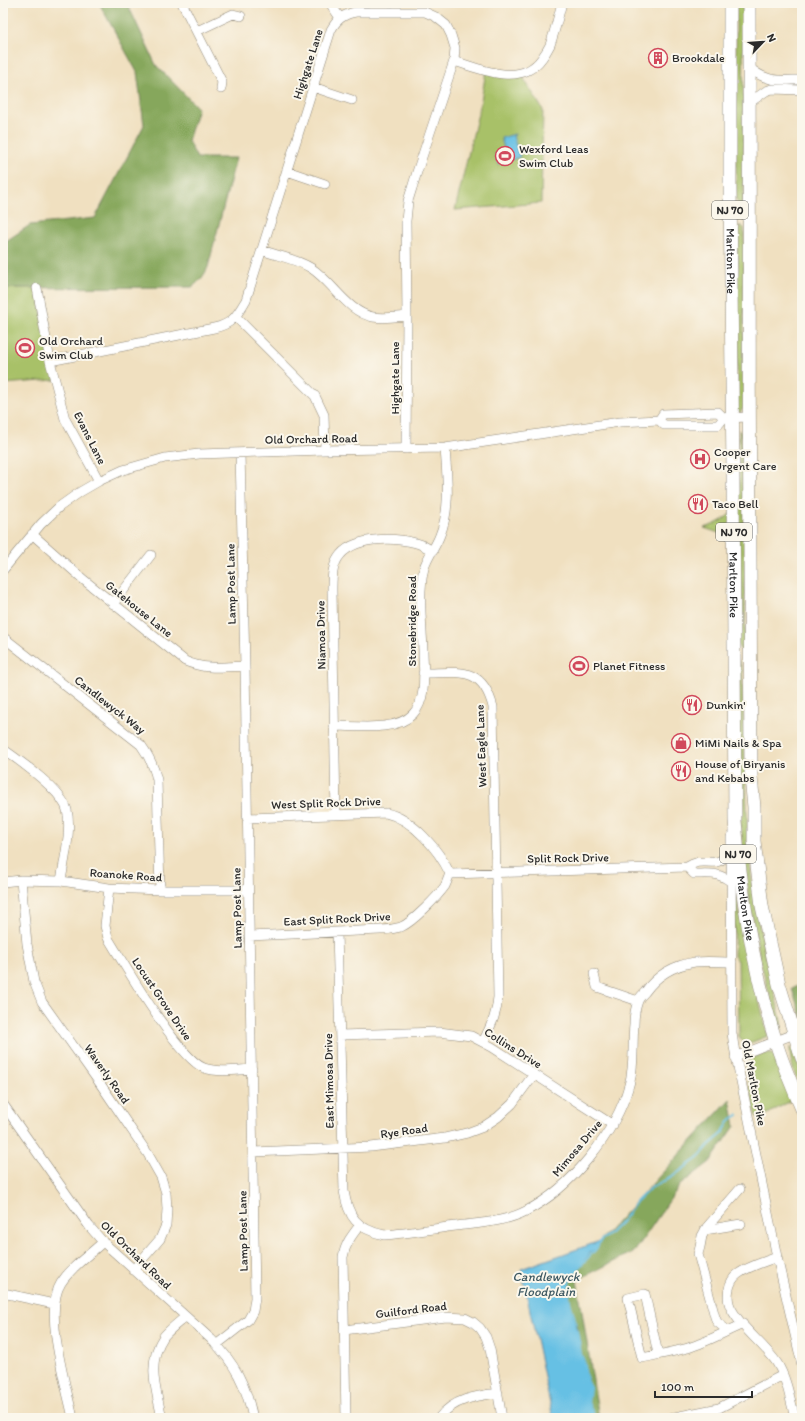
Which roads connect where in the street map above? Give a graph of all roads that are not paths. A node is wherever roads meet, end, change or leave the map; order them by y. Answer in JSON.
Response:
{"nodes":[{"id":1,"x":182,"y":3,"type":"edge"},
{"id":2,"x":330,"y":3,"type":"edge"},
{"id":3,"x":562,"y":3,"type":"edge"},
{"id":4,"x":730,"y":3,"type":"edge"},
{"id":5,"x":749,"y":3,"type":"edge"},
{"id":6,"x":241,"y":16,"type":"dead end"},
{"id":7,"x":340,"y":18,"type":"junction"},
{"id":8,"x":197,"y":31,"type":"junction"},
{"id":9,"x":454,"y":61,"type":"junction"},
{"id":10,"x":749,"y":67,"type":"junction"},
{"id":11,"x":802,"y":80,"type":"edge"},
{"id":12,"x":313,"y":87,"type":"junction"},
{"id":13,"x":220,"y":89,"type":"dead end"},
{"id":14,"x":802,"y":90,"type":"edge"},
{"id":15,"x":352,"y":100,"type":"dead end"},
{"id":16,"x":749,"y":103,"type":"junction"},
{"id":17,"x":287,"y":171,"type":"junction"},
{"id":18,"x":325,"y":184,"type":"dead end"},
{"id":19,"x":262,"y":250,"type":"junction"},
{"id":20,"x":37,"y":288,"type":"dead end"},
{"id":21,"x":407,"y":316,"type":"junction"},
{"id":22,"x":236,"y":317,"type":"junction"},
{"id":23,"x":50,"y":361,"type":"junction"},
{"id":24,"x":749,"y":417,"type":"junction"},
{"id":25,"x":728,"y":418,"type":"junction"},
{"id":26,"x":444,"y":448,"type":"junction"},
{"id":27,"x":406,"y":449,"type":"junction"},
{"id":28,"x":325,"y":450,"type":"junction"},
{"id":29,"x":240,"y":453,"type":"junction"},
{"id":30,"x":99,"y":481,"type":"junction"},
{"id":31,"x":32,"y":534,"type":"junction"},
{"id":32,"x":433,"y":550,"type":"junction"},
{"id":33,"x":151,"y":554,"type":"dead end"},
{"id":34,"x":3,"y":570,"type":"edge"},
{"id":35,"x":113,"y":604,"type":"junction"},
{"id":36,"x":3,"y":637,"type":"edge"},
{"id":37,"x":734,"y":646,"type":"junction"},
{"id":38,"x":245,"y":666,"type":"junction"},
{"id":39,"x":424,"y":673,"type":"junction"},
{"id":40,"x":750,"y":677,"type":"junction"},
{"id":41,"x":334,"y":726,"type":"junction"},
{"id":42,"x":3,"y":748,"type":"edge"},
{"id":43,"x":735,"y":800,"type":"junction"},
{"id":44,"x":336,"y":815,"type":"junction"},
{"id":45,"x":247,"y":818,"type":"junction"},
{"id":46,"x":731,"y":854,"type":"junction"},
{"id":47,"x":687,"y":867,"type":"junction"},
{"id":48,"x":496,"y":872,"type":"junction"},
{"id":49,"x":450,"y":874,"type":"junction"},
{"id":50,"x":21,"y":880,"type":"junction"},
{"id":51,"x":61,"y":881,"type":"junction"},
{"id":52,"x":3,"y":882,"type":"edge"},
{"id":53,"x":731,"y":882,"type":"junction"},
{"id":54,"x":109,"y":888,"type":"junction"},
{"id":55,"x":160,"y":890,"type":"junction"},
{"id":56,"x":248,"y":890,"type":"junction"},
{"id":57,"x":337,"y":932,"type":"junction"},
{"id":58,"x":249,"y":936,"type":"junction"},
{"id":59,"x":732,"y":962,"type":"junction"},
{"id":60,"x":594,"y":974,"type":"dead end"},
{"id":61,"x":638,"y":1001,"type":"junction"},
{"id":62,"x":798,"y":1032,"type":"edge"},
{"id":63,"x":340,"y":1035,"type":"junction"},
{"id":64,"x":775,"y":1040,"type":"junction"},
{"id":65,"x":483,"y":1042,"type":"junction"},
{"id":66,"x":735,"y":1057,"type":"junction"},
{"id":67,"x":802,"y":1058,"type":"edge"},
{"id":68,"x":252,"y":1069,"type":"junction"},
{"id":69,"x":534,"y":1074,"type":"junction"},
{"id":70,"x":3,"y":1104,"type":"edge"},
{"id":71,"x":802,"y":1110,"type":"edge"},
{"id":72,"x":613,"y":1125,"type":"junction"},
{"id":73,"x":342,"y":1149,"type":"junction"},
{"id":74,"x":254,"y":1152,"type":"junction"},
{"id":75,"x":740,"y":1189,"type":"dead end"},
{"id":76,"x":741,"y":1224,"type":"dead end"},
{"id":77,"x":360,"y":1226,"type":"junction"},
{"id":78,"x":705,"y":1230,"type":"junction"},
{"id":79,"x":103,"y":1242,"type":"junction"},
{"id":80,"x":777,"y":1257,"type":"junction"},
{"id":81,"x":133,"y":1270,"type":"junction"},
{"id":82,"x":3,"y":1293,"type":"edge"},
{"id":83,"x":54,"y":1304,"type":"junction"},
{"id":84,"x":185,"y":1317,"type":"junction"},
{"id":85,"x":743,"y":1324,"type":"junction"},
{"id":86,"x":344,"y":1330,"type":"junction"},
{"id":87,"x":728,"y":1331,"type":"junction"},
{"id":88,"x":216,"y":1345,"type":"junction"},
{"id":89,"x":658,"y":1354,"type":"junction"},
{"id":90,"x":802,"y":1364,"type":"edge"},
{"id":91,"x":783,"y":1375,"type":"junction"},
{"id":92,"x":498,"y":1393,"type":"junction"},
{"id":93,"x":72,"y":1418,"type":"edge"},
{"id":94,"x":162,"y":1418,"type":"edge"},
{"id":95,"x":254,"y":1418,"type":"edge"},
{"id":96,"x":346,"y":1418,"type":"edge"},
{"id":97,"x":439,"y":1418,"type":"edge"},
{"id":98,"x":502,"y":1418,"type":"edge"},
{"id":99,"x":670,"y":1418,"type":"edge"},
{"id":100,"x":792,"y":1418,"type":"edge"}],
"edges":[{"from":1,"to":8,"type":"street"},
{"from":2,"to":7,"type":"street"},
{"from":3,"to":9,"type":"street"},
{"from":4,"to":25,"type":"highway","name":"Marlton Pike","number":"NJ 70"},
{"from":5,"to":10,"type":"highway","name":"Marlton Pike","number":"NJ 70"},
{"from":6,"to":8,"type":"street"},
{"from":7,"to":9,"type":"street","name":"Highgate Lane"},
{"from":7,"to":12,"type":"street","name":"Highgate Lane"},
{"from":8,"to":13,"type":"street"},
{"from":9,"to":21,"type":"street","name":"Highgate Lane"},
{"from":10,"to":11,"type":"street"},
{"from":10,"to":16,"type":"highway","name":"Marlton Pike","number":"NJ 70"},
{"from":12,"to":15,"type":"street"},
{"from":12,"to":17,"type":"street","name":"Highgate Lane"},
{"from":14,"to":16,"type":"street"},
{"from":16,"to":24,"type":"highway","name":"Marlton Pike","number":"NJ 70"},
{"from":17,"to":18,"type":"street"},
{"from":17,"to":19,"type":"street","name":"Highgate Lane"},
{"from":19,"to":21,"type":"street"},
{"from":19,"to":22,"type":"street","name":"Highgate Lane"},
{"from":20,"to":23,"type":"street","name":"Evans Lane"},
{"from":21,"to":27,"type":"street","name":"Highgate Lane"},
{"from":22,"to":23,"type":"street","name":"Highgate Lane"},
{"from":22,"to":28,"type":"street"},
{"from":23,"to":30,"type":"street","name":"Evans Lane"},
{"from":24,"to":25,"type":"street","name":"Old Orchard Road"},
{"from":24,"to":40,"type":"highway","name":"Marlton Pike","number":"NJ 70"},
{"from":25,"to":26,"type":"street","name":"Old Orchard Road"},
{"from":25,"to":37,"type":"highway","name":"Marlton Pike","number":"NJ 70"},
{"from":26,"to":27,"type":"street","name":"Old Orchard Road"},
{"from":26,"to":32,"type":"street","name":"Stonebridge Road"},
{"from":27,"to":28,"type":"street","name":"Old Orchard Road"},
{"from":28,"to":29,"type":"street","name":"Old Orchard Road"},
{"from":29,"to":30,"type":"street","name":"Old Orchard Road"},
{"from":29,"to":38,"type":"street","name":"Lamp Post Lane"},
{"from":30,"to":31,"type":"street","name":"Old Orchard Road"},
{"from":31,"to":34,"type":"street","name":"Old Orchard Road"},
{"from":31,"to":35,"type":"street","name":"Gatehouse Lane"},
{"from":32,"to":39,"type":"street","name":"Stonebridge Road"},
{"from":32,"to":41,"type":"street","name":"Niamoa Drive"},
{"from":33,"to":35,"type":"street"},
{"from":35,"to":38,"type":"street","name":"Gatehouse Lane"},
{"from":36,"to":55,"type":"street","name":"Candlewyck Way"},
{"from":37,"to":40,"type":"highway"},
{"from":37,"to":43,"type":"highway","name":"Marlton Pike","number":"NJ 70"},
{"from":38,"to":45,"type":"street","name":"Lamp Post Lane"},
{"from":39,"to":41,"type":"street","name":"Stonebridge Road"},
{"from":39,"to":48,"type":"street","name":"West Eagle Lane"},
{"from":40,"to":62,"type":"highway","name":"Marlton Pike","number":"NJ 70"},
{"from":41,"to":44,"type":"street","name":"Niamoa Drive"},
{"from":42,"to":51,"type":"street"},
{"from":43,"to":46,"type":"street","name":"Old Marlton Pike"},
{"from":43,"to":64,"type":"highway","name":"Marlton Pike","number":"NJ 70"},
{"from":44,"to":45,"type":"street","name":"West Split Rock Drive"},
{"from":44,"to":49,"type":"street","name":"West Split Rock Drive"},
{"from":45,"to":56,"type":"street","name":"Lamp Post Lane"},
{"from":46,"to":47,"type":"street","name":"Split Rock Drive"},
{"from":46,"to":53,"type":"street","name":"Old Marlton Pike"},
{"from":47,"to":48,"type":"street","name":"Split Rock Drive"},
{"from":47,"to":53,"type":"street","name":"Split Rock Drive"},
{"from":48,"to":49,"type":"street","name":"Split Rock Drive"},
{"from":48,"to":65,"type":"street","name":"West Eagle Lane"},
{"from":49,"to":57,"type":"street","name":"East Split Rock Drive"},
{"from":50,"to":51,"type":"street","name":"Roanoke Road"},
{"from":50,"to":52,"type":"street","name":"Roanoke Road"},
{"from":50,"to":81,"type":"street","name":"Waverly Road"},
{"from":51,"to":54,"type":"street","name":"Roanoke Road"},
{"from":53,"to":59,"type":"street","name":"Old Marlton Pike"},
{"from":54,"to":55,"type":"street","name":"Roanoke Road"},
{"from":54,"to":68,"type":"street","name":"Locust Grove Drive"},
{"from":55,"to":56,"type":"street","name":"Roanoke Road"},
{"from":56,"to":58,"type":"street","name":"Lamp Post Lane"},
{"from":57,"to":58,"type":"street","name":"East Split Rock Drive"},
{"from":57,"to":63,"type":"street","name":"East Mimosa Drive"},
{"from":58,"to":68,"type":"street","name":"Lamp Post Lane"},
{"from":59,"to":61,"type":"street","name":"Mimosa Drive"},
{"from":59,"to":66,"type":"street","name":"Old Marlton Pike"},
{"from":60,"to":61,"type":"street"},
{"from":61,"to":72,"type":"street","name":"Mimosa Drive"},
{"from":62,"to":64,"type":"street"},
{"from":62,"to":67,"type":"highway","name":"Marlton Pike","number":"NJ 70"},
{"from":63,"to":65,"type":"street","name":"Collins Drive"},
{"from":63,"to":73,"type":"street","name":"East Mimosa Drive"},
{"from":64,"to":66,"type":"street"},
{"from":64,"to":71,"type":"highway","name":"Marlton Pike","number":"NJ 70"},
{"from":65,"to":69,"type":"street","name":"Collins Drive"},
{"from":66,"to":80,"type":"street","name":"Old Marlton Pike"},
{"from":68,"to":74,"type":"street","name":"Lamp Post Lane"},
{"from":69,"to":72,"type":"street","name":"Collins Drive"},
{"from":69,"to":73,"type":"street","name":"Rye Road"},
{"from":70,"to":79,"type":"street","name":"Old Orchard Road"},
{"from":72,"to":77,"type":"street","name":"Mimosa Drive"},
{"from":73,"to":74,"type":"street","name":"Rye Road"},
{"from":73,"to":77,"type":"street","name":"East Mimosa Drive"},
{"from":74,"to":88,"type":"street","name":"Lamp Post Lane"},
{"from":75,"to":78,"type":"street"},
{"from":76,"to":78,"type":"street"},
{"from":77,"to":86,"type":"street"},
{"from":78,"to":87,"type":"street"},
{"from":79,"to":81,"type":"street","name":"Old Orchard Road"},
{"from":79,"to":83,"type":"street"},
{"from":80,"to":85,"type":"street"},
{"from":80,"to":90,"type":"street","name":"Old Marlton Pike"},
{"from":81,"to":84,"type":"street","name":"Old Orchard Road"},
{"from":82,"to":83,"type":"street"},
{"from":83,"to":93,"type":"street"},
{"from":84,"to":88,"type":"street","name":"Old Orchard Road"},
{"from":84,"to":94,"type":"street"},
{"from":85,"to":87,"type":"street"},
{"from":85,"to":91,"type":"street"},
{"from":86,"to":92,"type":"street","name":"Guilford Road"},
{"from":86,"to":96,"type":"street"},
{"from":87,"to":89,"type":"street"},
{"from":88,"to":95,"type":"street","name":"Old Orchard Road"},
{"from":89,"to":89,"type":"street"},
{"from":91,"to":99,"type":"street"},
{"from":91,"to":100,"type":"street"},
{"from":92,"to":97,"type":"street"},
{"from":92,"to":98,"type":"street","name":"Guilford Road"}]}
